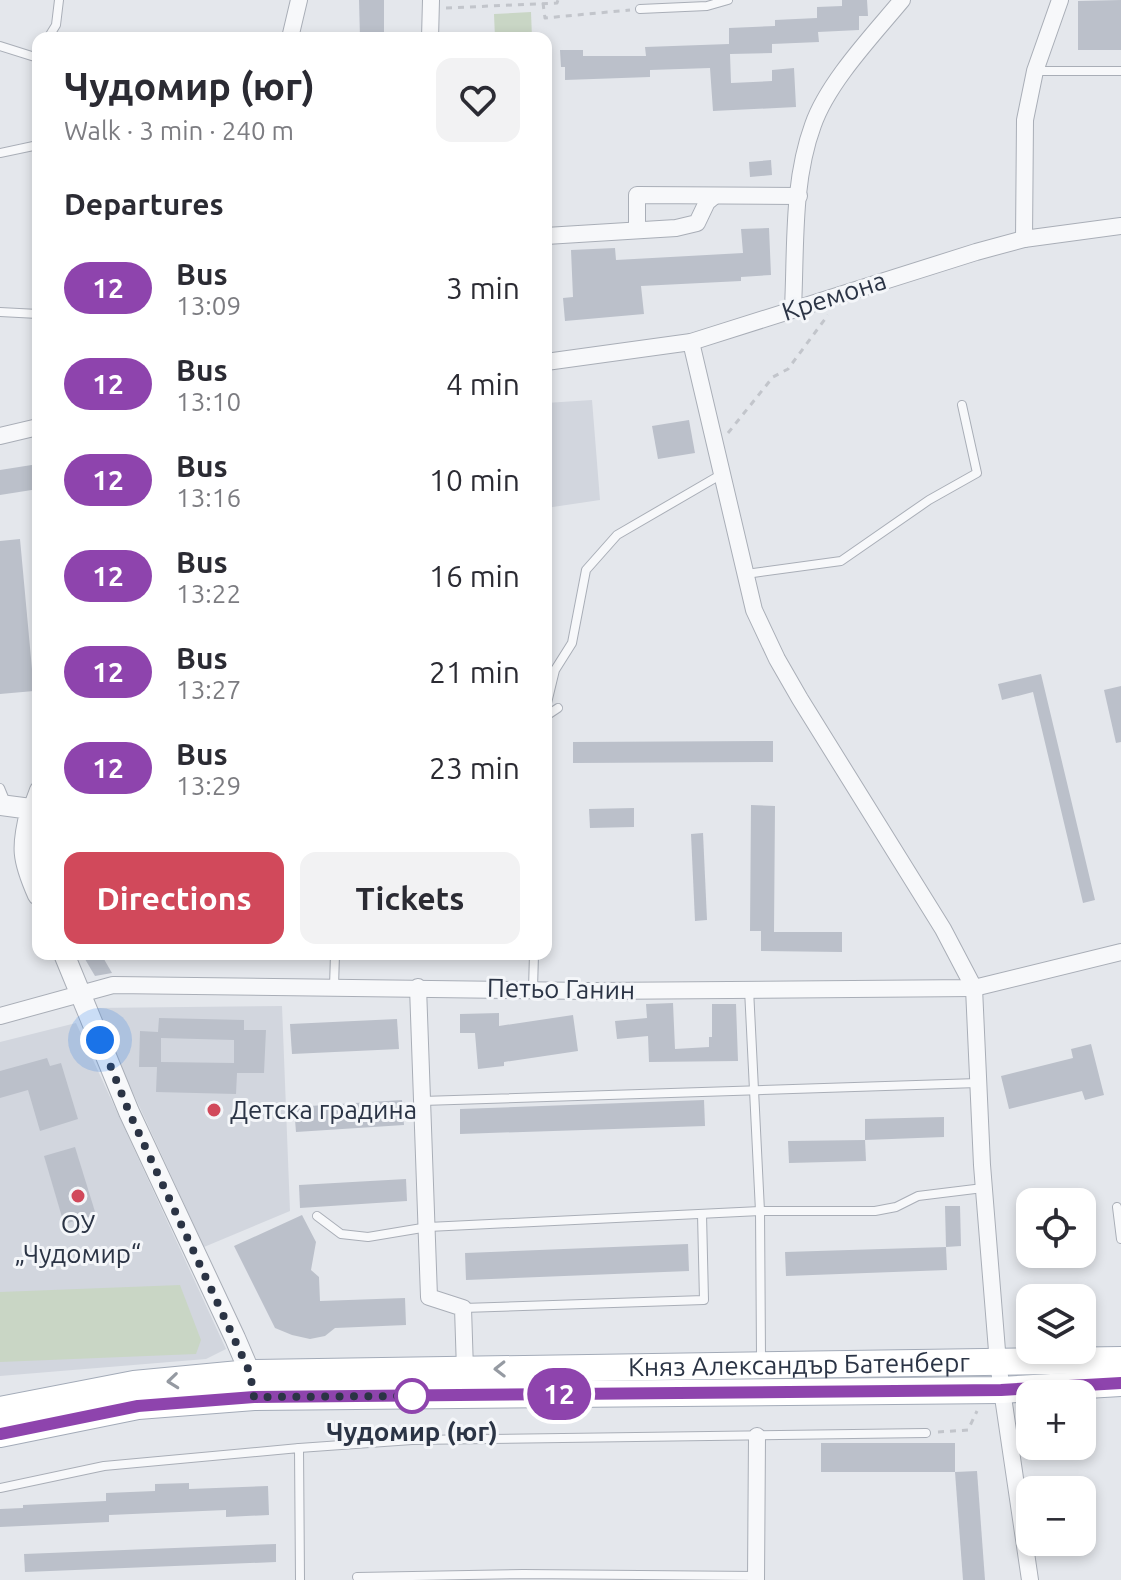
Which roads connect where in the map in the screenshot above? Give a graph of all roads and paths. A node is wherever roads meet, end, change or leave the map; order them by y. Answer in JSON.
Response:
{"nodes":[{"id":1,"x":59,"y":0,"type":"edge"},
{"id":2,"x":299,"y":0,"type":"edge"},
{"id":3,"x":481,"y":0,"type":"edge"},
{"id":4,"x":558,"y":0,"type":"edge"},
{"id":5,"x":728,"y":0,"type":"edge"},
{"id":6,"x":902,"y":0,"type":"edge"},
{"id":7,"x":1060,"y":0,"type":"edge"},
{"id":8,"x":543,"y":3,"type":"junction"},
{"id":9,"x":431,"y":4,"type":"edge"},
{"id":10,"x":482,"y":7,"type":"junction"},
{"id":11,"x":640,"y":9,"type":"joint"},
{"id":12,"x":52,"y":32,"type":"edge"},
{"id":13,"x":291,"y":32,"type":"edge"},
{"id":14,"x":430,"y":32,"type":"edge"},
{"id":15,"x":0,"y":46,"type":"edge"},
{"id":16,"x":32,"y":56,"type":"edge"},
{"id":17,"x":1035,"y":71,"type":"junction"},
{"id":18,"x":1121,"y":71,"type":"edge"},
{"id":19,"x":32,"y":146,"type":"edge"},
{"id":20,"x":0,"y":153,"type":"edge"},
{"id":21,"x":799,"y":196,"type":"junction"},
{"id":22,"x":713,"y":197,"type":"junction"},
{"id":23,"x":1121,"y":226,"type":"edge"},
{"id":24,"x":637,"y":230,"type":"junction"},
{"id":25,"x":552,"y":236,"type":"edge"},
{"id":26,"x":1024,"y":239,"type":"junction"},
{"id":27,"x":846,"y":292,"type":"junction"},
{"id":28,"x":793,"y":308,"type":"junction"},
{"id":29,"x":0,"y":312,"type":"edge"},
{"id":30,"x":32,"y":314,"type":"edge"},
{"id":31,"x":691,"y":342,"type":"junction"},
{"id":32,"x":552,"y":361,"type":"edge"},
{"id":33,"x":962,"y":405,"type":"dead end"},
{"id":34,"x":32,"y":428,"type":"edge"},
{"id":35,"x":0,"y":436,"type":"edge"},
{"id":36,"x":716,"y":449,"type":"junction"},
{"id":37,"x":722,"y":474,"type":"junction"},
{"id":38,"x":746,"y":574,"type":"junction"},
{"id":39,"x":552,"y":682,"type":"edge"},
{"id":40,"x":558,"y":708,"type":"dead end"},
{"id":41,"x":552,"y":712,"type":"edge"},
{"id":42,"x":2,"y":800,"type":"edge"},
{"id":43,"x":32,"y":800,"type":"edge"},
{"id":44,"x":32,"y":821,"type":"edge"},
{"id":45,"x":30,"y":842,"type":"edge"},
{"id":46,"x":32,"y":881,"type":"edge"},
{"id":47,"x":1121,"y":952,"type":"edge"},
{"id":48,"x":67,"y":960,"type":"edge"},
{"id":49,"x":335,"y":960,"type":"edge"},
{"id":50,"x":534,"y":960,"type":"edge"},
{"id":51,"x":334,"y":987,"type":"junction"},
{"id":52,"x":418,"y":987,"type":"junction"},
{"id":53,"x":974,"y":988,"type":"junction"},
{"id":54,"x":533,"y":989,"type":"junction"},
{"id":55,"x":749,"y":989,"type":"junction"},
{"id":56,"x":81,"y":992,"type":"junction"},
{"id":57,"x":0,"y":1016,"type":"edge"},
{"id":58,"x":978,"y":1083,"type":"junction"},
{"id":59,"x":753,"y":1091,"type":"junction"},
{"id":60,"x":422,"y":1101,"type":"junction"},
{"id":61,"x":983,"y":1188,"type":"junction"},
{"id":62,"x":1117,"y":1207,"type":"dead end"},
{"id":63,"x":760,"y":1211,"type":"junction"},
{"id":64,"x":702,"y":1214,"type":"junction"},
{"id":65,"x":317,"y":1216,"type":"dead end"},
{"id":66,"x":428,"y":1227,"type":"junction"},
{"id":67,"x":1121,"y":1239,"type":"edge"},
{"id":68,"x":463,"y":1308,"type":"junction"},
{"id":69,"x":761,"y":1355,"type":"dead end"},
{"id":70,"x":1121,"y":1360,"type":"edge"},
{"id":71,"x":998,"y":1363,"type":"junction"},
{"id":72,"x":465,"y":1370,"type":"junction"},
{"id":73,"x":1121,"y":1383,"type":"edge"},
{"id":74,"x":252,"y":1385,"type":"junction"},
{"id":75,"x":1001,"y":1390,"type":"junction"},
{"id":76,"x":0,"y":1410,"type":"edge"},
{"id":77,"x":977,"y":1411,"type":"dead end"},
{"id":78,"x":926,"y":1433,"type":"joint"},
{"id":79,"x":0,"y":1434,"type":"edge"},
{"id":80,"x":757,"y":1436,"type":"junction"},
{"id":81,"x":299,"y":1448,"type":"junction"},
{"id":82,"x":0,"y":1488,"type":"edge"},
{"id":83,"x":357,"y":1577,"type":"dead end"},
{"id":84,"x":523,"y":1577,"type":"edge"},
{"id":85,"x":756,"y":1578,"type":"edge"},
{"id":86,"x":300,"y":1580,"type":"edge"},
{"id":87,"x":1030,"y":1580,"type":"edge"}],
"edges":[{"from":1,"to":12,"type":"lane"},
{"from":2,"to":13,"type":"street"},
{"from":3,"to":10,"type":"path"},
{"from":4,"to":8,"type":"path"},
{"from":5,"to":11,"type":"lane"},
{"from":6,"to":21,"type":"street"},
{"from":7,"to":17,"type":"street"},
{"from":8,"to":10,"type":"path"},
{"from":8,"to":11,"type":"path"},
{"from":9,"to":10,"type":"path"},
{"from":9,"to":14,"type":"street"},
{"from":15,"to":16,"type":"lane"},
{"from":17,"to":18,"type":"lane"},
{"from":17,"to":26,"type":"street"},
{"from":19,"to":20,"type":"lane"},
{"from":21,"to":22,"type":"street"},
{"from":21,"to":28,"type":"street"},
{"from":22,"to":24,"type":"street"},
{"from":22,"to":24,"type":"street"},
{"from":23,"to":26,"type":"street","name":"Кремона"},
{"from":24,"to":25,"type":"street"},
{"from":26,"to":27,"type":"street","name":"Кремона"},
{"from":27,"to":28,"type":"street","name":"Кремона"},
{"from":27,"to":36,"type":"path"},
{"from":28,"to":31,"type":"street","name":"Кремона"},
{"from":29,"to":30,"type":"lane"},
{"from":31,"to":32,"type":"street","name":"Кремона"},
{"from":31,"to":36,"type":"street"},
{"from":33,"to":38,"type":"lane"},
{"from":34,"to":35,"type":"street"},
{"from":36,"to":37,"type":"street"},
{"from":37,"to":38,"type":"street"},
{"from":37,"to":39,"type":"lane"},
{"from":38,"to":53,"type":"street"},
{"from":40,"to":41,"type":"lane"},
{"from":42,"to":43,"type":"street"},
{"from":44,"to":45,"type":"street"},
{"from":45,"to":46,"type":"street"},
{"from":47,"to":53,"type":"street","name":"Петьо Ганин"},
{"from":48,"to":56,"type":"street"},
{"from":49,"to":51,"type":"lane"},
{"from":50,"to":54,"type":"lane"},
{"from":51,"to":52,"type":"street","name":"Петьо Ганин"},
{"from":51,"to":56,"type":"street","name":"Петьо Ганин"},
{"from":52,"to":54,"type":"street","name":"Петьо Ганин"},
{"from":52,"to":60,"type":"street"},
{"from":53,"to":55,"type":"street","name":"Петьо Ганин"},
{"from":53,"to":58,"type":"street"},
{"from":54,"to":55,"type":"street","name":"Петьо Ганин"},
{"from":55,"to":59,"type":"lane"},
{"from":56,"to":57,"type":"street","name":"Петьо Ганин"},
{"from":56,"to":74,"type":"street"},
{"from":58,"to":59,"type":"lane"},
{"from":58,"to":61,"type":"street"},
{"from":59,"to":60,"type":"lane"},
{"from":59,"to":63,"type":"lane"},
{"from":60,"to":66,"type":"street"},
{"from":61,"to":63,"type":"lane"},
{"from":61,"to":71,"type":"street"},
{"from":62,"to":67,"type":"lane"},
{"from":63,"to":64,"type":"lane"},
{"from":63,"to":69,"type":"lane"},
{"from":64,"to":66,"type":"lane"},
{"from":64,"to":68,"type":"lane"},
{"from":65,"to":66,"type":"lane"},
{"from":66,"to":68,"type":"street"},
{"from":68,"to":72,"type":"street"},
{"from":70,"to":71,"type":"main road","name":"Княз Александър Батенберг"},
{"from":71,"to":72,"type":"main road","name":"Княз Александър Батенберг","one_way":true},
{"from":71,"to":75,"type":"street"},
{"from":72,"to":74,"type":"main road","name":"Княз Александър Батенберг"},
{"from":73,"to":75,"type":"main road","name":"Княз Александър Батенберг"},
{"from":74,"to":75,"type":"main road","name":"Княз Александър Батенберг"},
{"from":74,"to":76,"type":"main road","name":"Княз Александър Батенберг","one_way":true},
{"from":74,"to":79,"type":"main road","name":"Княз Александър Батенберг"},
{"from":75,"to":87,"type":"street"},
{"from":77,"to":78,"type":"path"},
{"from":78,"to":80,"type":"lane"},
{"from":80,"to":81,"type":"lane"},
{"from":80,"to":85,"type":"street"},
{"from":81,"to":82,"type":"lane"},
{"from":81,"to":86,"type":"lane"},
{"from":83,"to":84,"type":"lane"},
{"from":84,"to":85,"type":"lane"}]}
